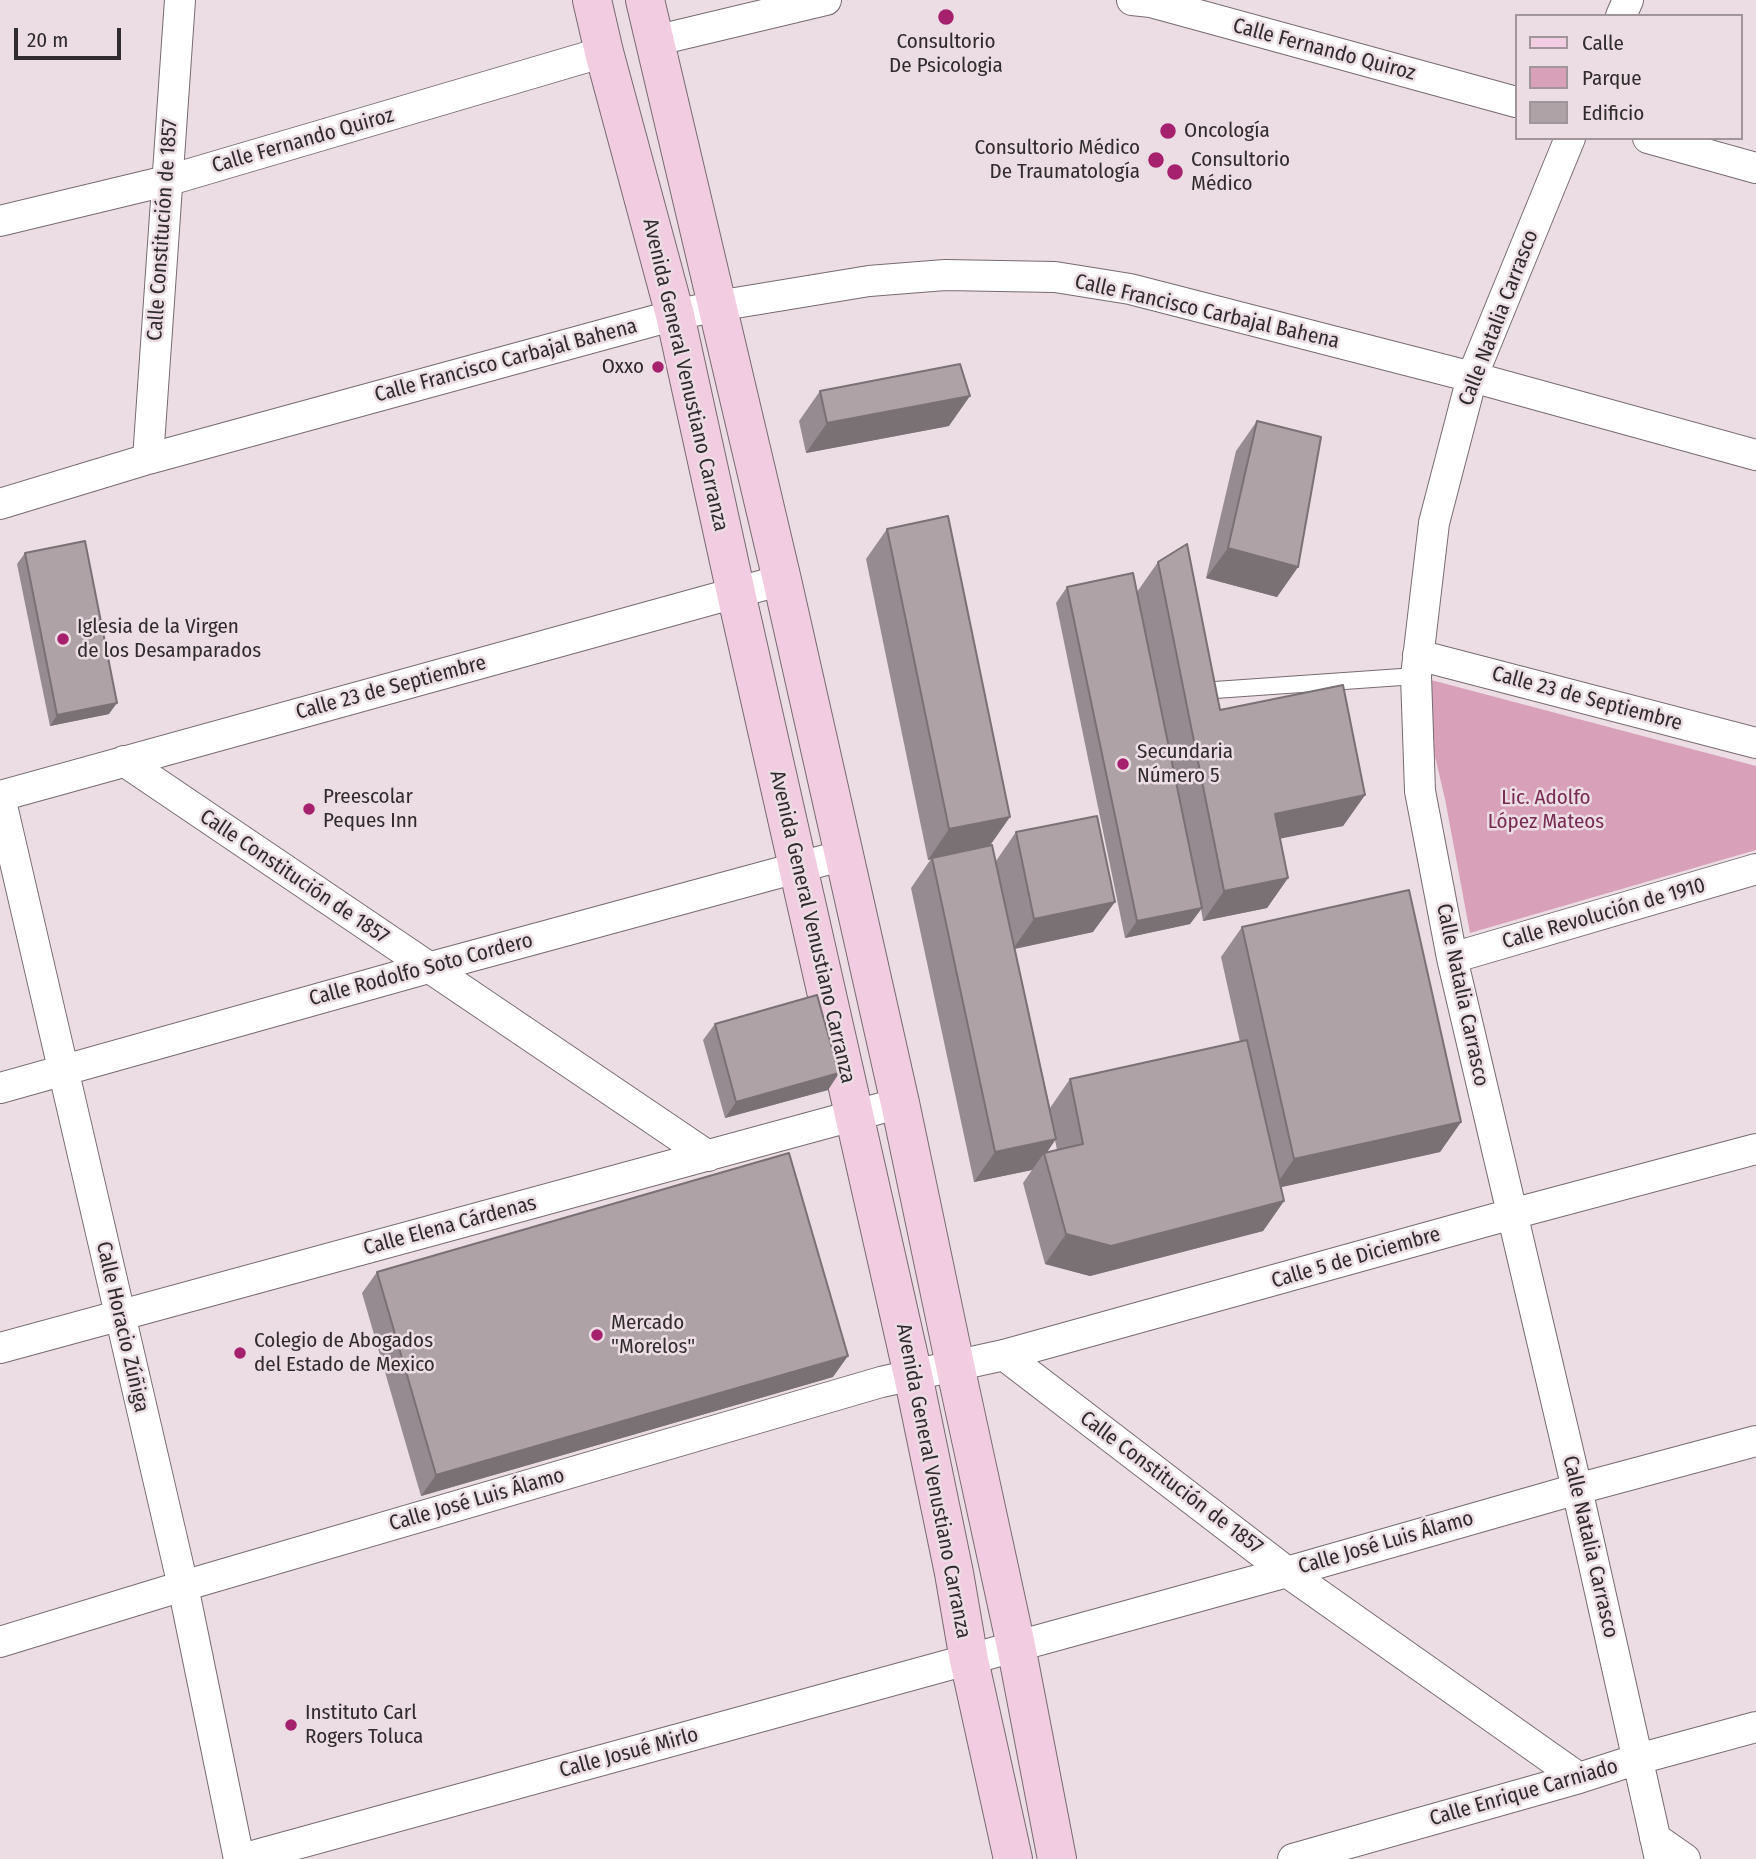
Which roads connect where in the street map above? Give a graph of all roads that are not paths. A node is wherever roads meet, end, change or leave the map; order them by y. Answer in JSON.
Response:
{"nodes":[{"id":1,"x":180,"y":0,"type":"edge"},
{"id":2,"x":592,"y":0,"type":"edge"},
{"id":3,"x":645,"y":0,"type":"edge"},
{"id":4,"x":826,"y":0,"type":"edge"},
{"id":5,"x":1132,"y":0,"type":"edge"},
{"id":6,"x":654,"y":41,"type":"junction"},
{"id":7,"x":604,"y":52,"type":"junction"},
{"id":8,"x":1514,"y":101,"type":"edge"},
{"id":9,"x":1569,"y":140,"type":"edge"},
{"id":10,"x":1655,"y":140,"type":"edge"},
{"id":11,"x":1756,"y":168,"type":"edge"},
{"id":12,"x":166,"y":181,"type":"junction"},
{"id":13,"x":0,"y":221,"type":"edge"},
{"id":14,"x":717,"y":306,"type":"junction"},
{"id":15,"x":675,"y":315,"type":"junction"},
{"id":16,"x":1472,"y":377,"type":"junction"},
{"id":17,"x":1756,"y":455,"type":"edge"},
{"id":18,"x":148,"y":459,"type":"junction"},
{"id":19,"x":0,"y":504,"type":"edge"},
{"id":20,"x":782,"y":580,"type":"junction"},
{"id":21,"x":736,"y":593,"type":"junction"},
{"id":22,"x":1417,"y":665,"type":"junction"},
{"id":23,"x":1215,"y":690,"type":"edge"},
{"id":24,"x":1756,"y":743,"type":"edge"},
{"id":25,"x":124,"y":761,"type":"junction"},
{"id":26,"x":0,"y":796,"type":"edge"},
{"id":27,"x":844,"y":855,"type":"junction"},
{"id":28,"x":799,"y":867,"type":"junction"},
{"id":29,"x":1756,"y":869,"type":"edge"},
{"id":30,"x":1452,"y":958,"type":"junction"},
{"id":31,"x":428,"y":968,"type":"junction"},
{"id":32,"x":63,"y":1070,"type":"junction"},
{"id":33,"x":0,"y":1088,"type":"edge"},
{"id":34,"x":900,"y":1103,"type":"junction"},
{"id":35,"x":855,"y":1115,"type":"junction"},
{"id":36,"x":1756,"y":1149,"type":"edge"},
{"id":37,"x":708,"y":1156,"type":"junction"},
{"id":38,"x":1512,"y":1214,"type":"junction"},
{"id":39,"x":119,"y":1315,"type":"junction"},
{"id":40,"x":0,"y":1348,"type":"edge"},
{"id":41,"x":1004,"y":1355,"type":"junction"},
{"id":42,"x":955,"y":1366,"type":"junction"},
{"id":43,"x":913,"y":1375,"type":"junction"},
{"id":44,"x":1756,"y":1441,"type":"edge"},
{"id":45,"x":1577,"y":1489,"type":"junction"},
{"id":46,"x":1287,"y":1572,"type":"junction"},
{"id":47,"x":183,"y":1586,"type":"junction"},
{"id":48,"x":0,"y":1642,"type":"edge"},
{"id":49,"x":1016,"y":1646,"type":"junction"},
{"id":50,"x":969,"y":1660,"type":"junction"},
{"id":51,"x":1756,"y":1727,"type":"edge"},
{"id":52,"x":1638,"y":1759,"type":"junction"},
{"id":53,"x":1579,"y":1778,"type":"junction"},
{"id":54,"x":1657,"y":1848,"type":"edge"},
{"id":55,"x":240,"y":1859,"type":"edge"},
{"id":56,"x":1013,"y":1859,"type":"edge"},
{"id":57,"x":1057,"y":1859,"type":"edge"},
{"id":58,"x":1293,"y":1859,"type":"edge"},
{"id":59,"x":1685,"y":1859,"type":"edge"}],
"edges":[{"from":1,"to":12,"type":"street","name":"Calle Constitución de 1857"},
{"from":2,"to":7,"type":"main road","name":"Avenida General Venustiano Carranza"},
{"from":3,"to":6,"type":"main road","name":"Avenida General Venustiano Carranza"},
{"from":4,"to":6,"type":"street"},
{"from":5,"to":8,"type":"street","name":"Calle Fernando Quiroz"},
{"from":6,"to":14,"type":"main road","name":"Avenida General Venustiano Carranza"},
{"from":7,"to":12,"type":"street","name":"Calle Fernando Quiroz"},
{"from":7,"to":15,"type":"main road","name":"Avenida General Venustiano Carranza"},
{"from":9,"to":16,"type":"street","name":"Calle Natalia Carrasco"},
{"from":10,"to":11,"type":"street"},
{"from":12,"to":13,"type":"street","name":"Calle Fernando Quiroz"},
{"from":12,"to":18,"type":"street","name":"Calle Constitución de 1857"},
{"from":14,"to":15,"type":"street","name":"Calle Francisco Carbajal Bahena"},
{"from":14,"to":16,"type":"street","name":"Calle Francisco Carbajal Bahena"},
{"from":14,"to":20,"type":"main road","name":"Avenida General Venustiano Carranza"},
{"from":15,"to":18,"type":"street","name":"Calle Francisco Carbajal Bahena"},
{"from":15,"to":21,"type":"main road","name":"Avenida General Venustiano Carranza"},
{"from":16,"to":17,"type":"street","name":"Calle Francisco Carbajal Bahena"},
{"from":16,"to":22,"type":"street","name":"Calle Natalia Carrasco"},
{"from":18,"to":19,"type":"street","name":"Calle Francisco Carbajal Bahena"},
{"from":20,"to":21,"type":"street","name":"Calle 23 de Septiembre"},
{"from":20,"to":27,"type":"main road","name":"Avenida General Venustiano Carranza"},
{"from":21,"to":25,"type":"street","name":"Calle 23 de Septiembre"},
{"from":21,"to":28,"type":"main road","name":"Avenida General Venustiano Carranza"},
{"from":22,"to":23,"type":"lane"},
{"from":22,"to":24,"type":"street","name":"Calle 23 de Septiembre"},
{"from":22,"to":30,"type":"street","name":"Calle Natalia Carrasco"},
{"from":25,"to":26,"type":"street","name":"Calle 23 de Septiembre"},
{"from":25,"to":31,"type":"street","name":"Calle Constitución de 1857"},
{"from":26,"to":32,"type":"street","name":"Calle Horacio Zúñiga"},
{"from":27,"to":28,"type":"street","name":"Calle Rodolfo Soto Cordero"},
{"from":27,"to":34,"type":"main road","name":"Avenida General Venustiano Carranza"},
{"from":28,"to":31,"type":"street","name":"Calle Rodolfo Soto Cordero"},
{"from":28,"to":35,"type":"main road","name":"Avenida General Venustiano Carranza"},
{"from":29,"to":30,"type":"street","name":"Calle Revolución de 1910"},
{"from":30,"to":38,"type":"street","name":"Calle Natalia Carrasco"},
{"from":31,"to":32,"type":"street","name":"Calle Rodolfo Soto Cordero"},
{"from":31,"to":37,"type":"street","name":"Calle Constitución de 1857"},
{"from":32,"to":33,"type":"street","name":"Calle Rodolfo Soto Cordero"},
{"from":32,"to":39,"type":"street","name":"Calle Horacio Zúñiga"},
{"from":34,"to":35,"type":"street","name":"Calle Elena Cárdenas"},
{"from":34,"to":42,"type":"main road","name":"Avenida General Venustiano Carranza"},
{"from":35,"to":37,"type":"street","name":"Calle Elena Cárdenas"},
{"from":35,"to":43,"type":"main road","name":"Avenida General Venustiano Carranza"},
{"from":36,"to":38,"type":"street","name":"Calle 5 de Diciembre"},
{"from":37,"to":39,"type":"street","name":"Calle Elena Cárdenas"},
{"from":38,"to":41,"type":"street","name":"Calle 5 de Diciembre"},
{"from":38,"to":45,"type":"street","name":"Calle Natalia Carrasco"},
{"from":39,"to":40,"type":"street","name":"Calle Elena Cárdenas"},
{"from":39,"to":47,"type":"street","name":"Calle Horacio Zúñiga"},
{"from":41,"to":42,"type":"street","name":"Calle 5 de Diciembre"},
{"from":41,"to":46,"type":"street","name":"Calle Constitución de 1857"},
{"from":42,"to":43,"type":"street","name":"Calle José Luis Álamo"},
{"from":42,"to":49,"type":"main road","name":"Avenida General Venustiano Carranza"},
{"from":43,"to":47,"type":"street","name":"Calle José Luis Álamo"},
{"from":43,"to":50,"type":"main road","name":"Avenida General Venustiano Carranza"},
{"from":44,"to":45,"type":"street","name":"Calle José Luis Álamo"},
{"from":45,"to":46,"type":"street","name":"Calle José Luis Álamo"},
{"from":45,"to":52,"type":"street","name":"Calle Natalia Carrasco"},
{"from":46,"to":49,"type":"street","name":"Calle José Luis Álamo"},
{"from":46,"to":53,"type":"street","name":"Calle Constitución de 1857"},
{"from":47,"to":48,"type":"street","name":"Calle José Luis Álamo"},
{"from":47,"to":55,"type":"street","name":"Calle Horacio Zúñiga"},
{"from":49,"to":50,"type":"street","name":"Calle Josué Mirlo"},
{"from":49,"to":57,"type":"main road","name":"Avenida General Venustiano Carranza"},
{"from":50,"to":55,"type":"street","name":"Calle Josué Mirlo"},
{"from":50,"to":56,"type":"main road","name":"Avenida General Venustiano Carranza"},
{"from":51,"to":52,"type":"street","name":"Calle Enrique Carniado"},
{"from":52,"to":53,"type":"street","name":"Calle Enrique Carniado"},
{"from":52,"to":54,"type":"street","name":"Calle Natalia Carrasco"},
{"from":53,"to":58,"type":"street","name":"Calle Enrique Carniado"},
{"from":54,"to":59,"type":"street"}]}
